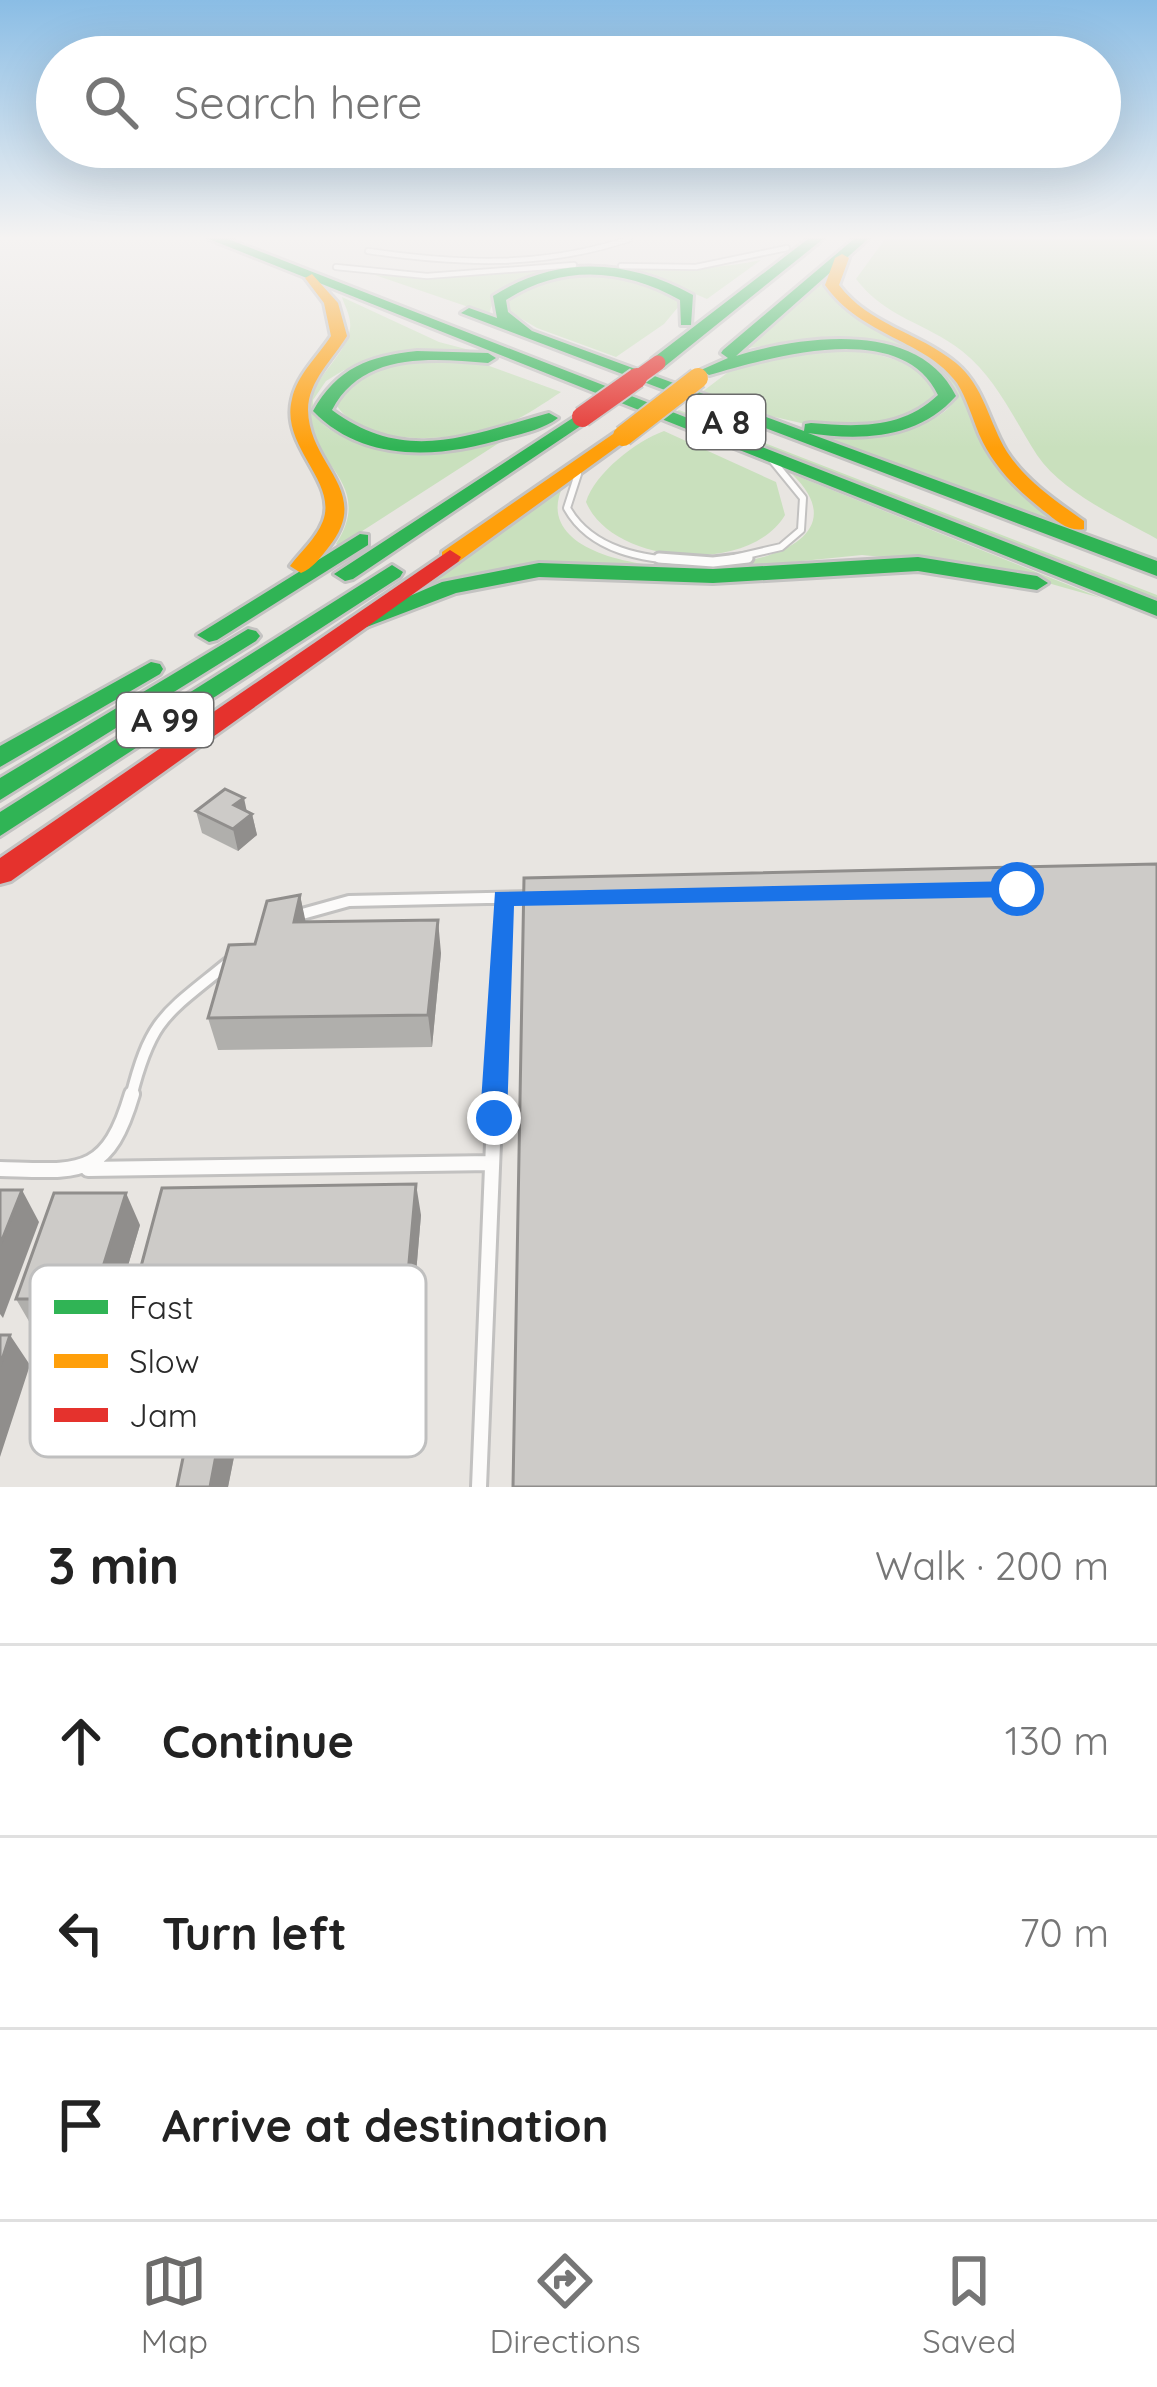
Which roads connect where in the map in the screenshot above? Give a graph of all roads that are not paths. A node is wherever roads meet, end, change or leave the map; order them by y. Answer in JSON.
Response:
{"nodes":[{"id":1,"x":337,"y":308,"type":"edge"},
{"id":2,"x":409,"y":308,"type":"edge"},
{"id":3,"x":423,"y":308,"type":"edge"},
{"id":4,"x":446,"y":308,"type":"edge"},
{"id":5,"x":500,"y":308,"type":"edge"},
{"id":6,"x":687,"y":308,"type":"edge"},
{"id":7,"x":705,"y":308,"type":"edge"},
{"id":8,"x":741,"y":308,"type":"edge"},
{"id":9,"x":759,"y":308,"type":"edge"},
{"id":10,"x":851,"y":308,"type":"edge"},
{"id":11,"x":686,"y":322,"type":"junction"},
{"id":12,"x":528,"y":334,"type":"junction"},
{"id":13,"x":676,"y":367,"type":"junction"},
{"id":14,"x":565,"y":376,"type":"junction"},
{"id":15,"x":752,"y":418,"type":"junction"},
{"id":16,"x":584,"y":420,"type":"junction"},
{"id":17,"x":768,"y":456,"type":"junction"},
{"id":18,"x":582,"y":466,"type":"junction"},
{"id":19,"x":1157,"y":566,"type":"edge"},
{"id":20,"x":1157,"y":587,"type":"edge"},
{"id":21,"x":1157,"y":609,"type":"edge"},
{"id":22,"x":364,"y":621,"type":"junction"},
{"id":23,"x":1157,"y":623,"type":"edge"},
{"id":24,"x":217,"y":631,"type":"junction"},
{"id":25,"x":0,"y":758,"type":"edge"},
{"id":26,"x":0,"y":791,"type":"edge"},
{"id":27,"x":0,"y":826,"type":"edge"},
{"id":28,"x":0,"y":873,"type":"edge"},
{"id":29,"x":550,"y":897,"type":"edge"},
{"id":30,"x":503,"y":898,"type":"junction"},
{"id":31,"x":273,"y":923,"type":"edge"},
{"id":32,"x":244,"y":949,"type":"edge"},
{"id":33,"x":492,"y":1162,"type":"junction"},
{"id":34,"x":0,"y":1169,"type":"edge"},
{"id":35,"x":82,"y":1169,"type":"junction"},
{"id":36,"x":479,"y":1487,"type":"edge"}],
"edges":[{"from":1,"to":24,"type":"highway"},
{"from":2,"to":14,"type":"highway","number":"A 8"},
{"from":3,"to":20,"type":"highway","number":"A 8"},
{"from":4,"to":12,"type":"highway"},
{"from":5,"to":12,"type":"highway"},
{"from":6,"to":11,"type":"highway"},
{"from":7,"to":11,"type":"highway"},
{"from":8,"to":13,"type":"highway","number":"A 99"},
{"from":9,"to":13,"type":"highway","number":"A 99"},
{"from":10,"to":19,"type":"highway"},
{"from":11,"to":13,"type":"highway"},
{"from":12,"to":15,"type":"highway"},
{"from":13,"to":15,"type":"highway"},
{"from":13,"to":16,"type":"highway","number":"A 99","bridge":true},
{"from":13,"to":16,"type":"highway","bridge":true},
{"from":14,"to":16,"type":"highway"},
{"from":14,"to":17,"type":"highway","number":"A 8"},
{"from":15,"to":19,"type":"highway"},
{"from":16,"to":18,"type":"highway"},
{"from":16,"to":24,"type":"highway"},
{"from":16,"to":26,"type":"highway","number":"A 99"},
{"from":16,"to":27,"type":"highway","number":"A 99"},
{"from":17,"to":18,"type":"lane"},
{"from":17,"to":21,"type":"highway","number":"A 8"},
{"from":18,"to":22,"type":"highway"},
{"from":22,"to":23,"type":"highway"},
{"from":22,"to":28,"type":"highway"},
{"from":24,"to":25,"type":"highway"},
{"from":29,"to":30,"type":"lane"},
{"from":30,"to":31,"type":"lane"},
{"from":30,"to":33,"type":"lane"},
{"from":32,"to":35,"type":"lane"},
{"from":33,"to":35,"type":"lane"},
{"from":33,"to":36,"type":"lane"},
{"from":34,"to":35,"type":"lane"}]}
